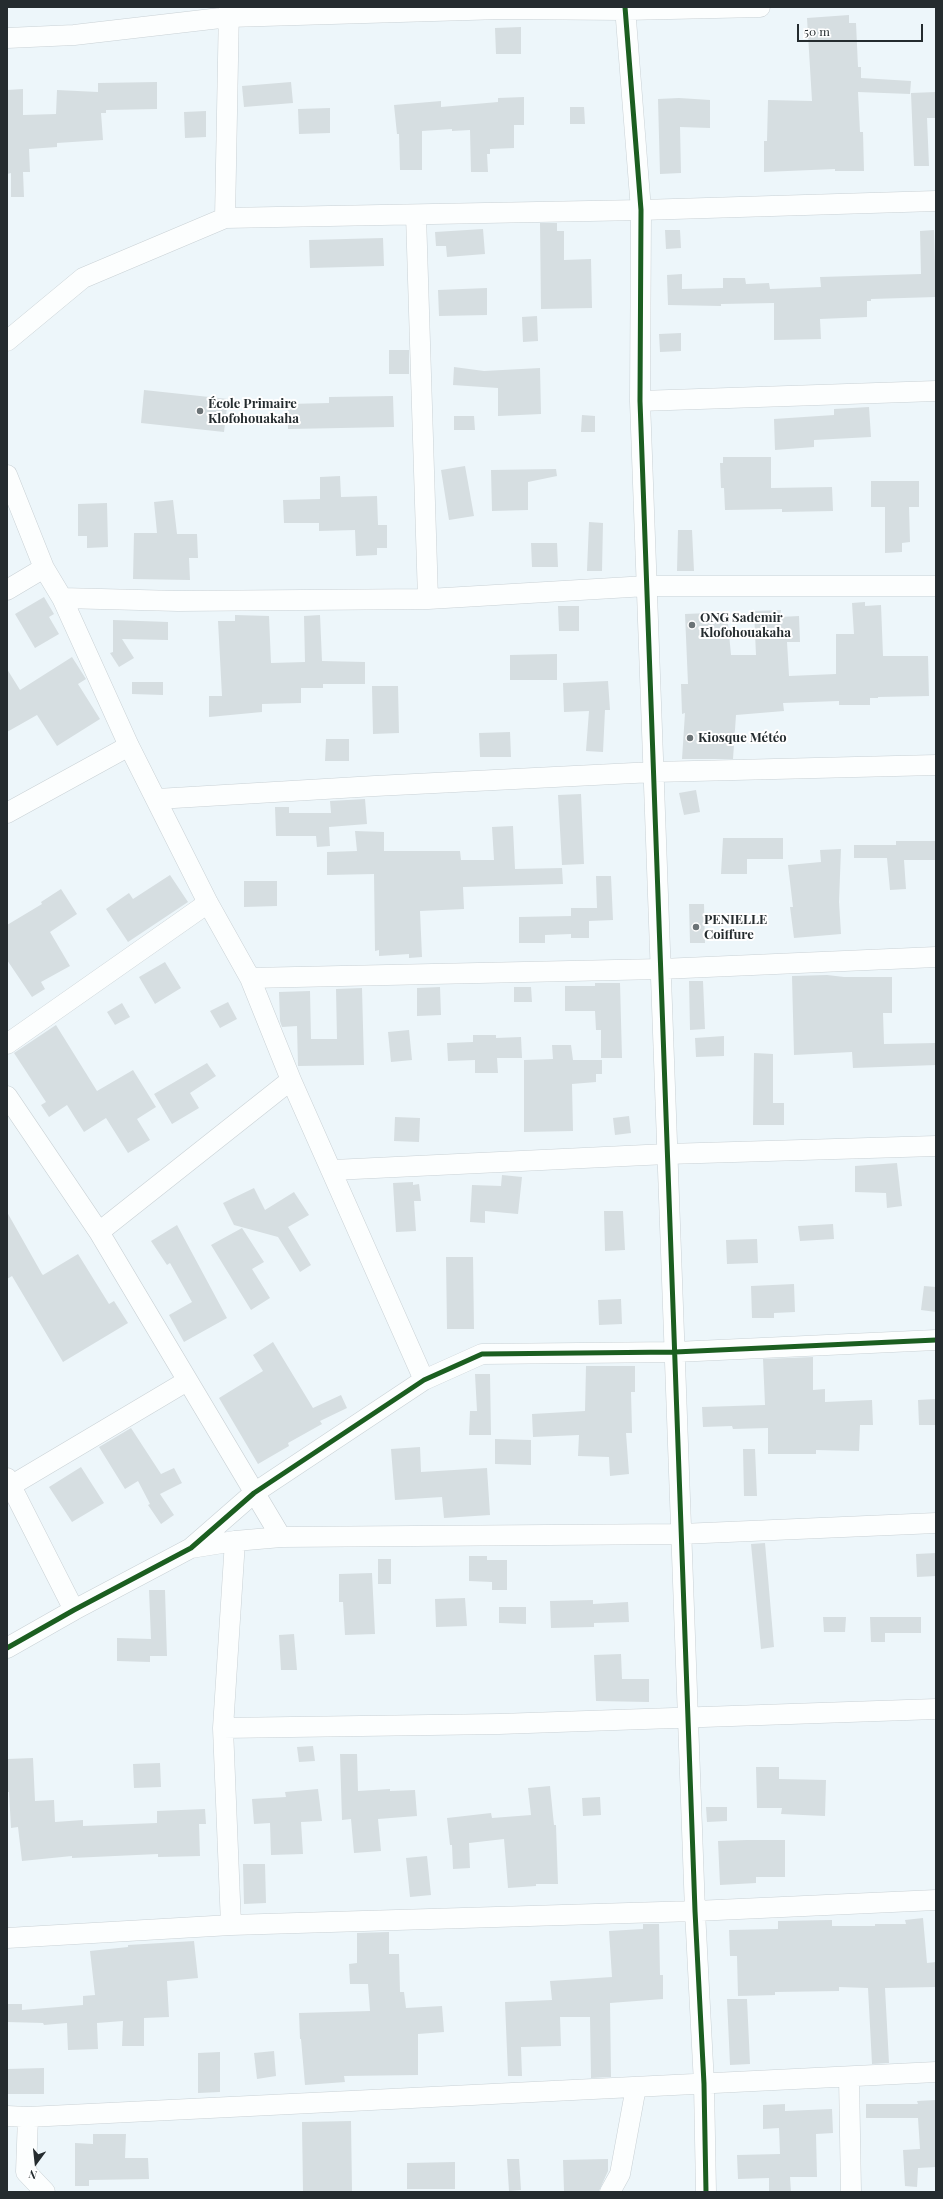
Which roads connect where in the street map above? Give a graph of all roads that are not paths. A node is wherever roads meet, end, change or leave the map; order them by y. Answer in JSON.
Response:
{"nodes":[{"id":1,"x":760,"y":7,"type":"edge"},
{"id":2,"x":625,"y":8,"type":"edge"},
{"id":3,"x":229,"y":12,"type":"edge"},
{"id":4,"x":7,"y":38,"type":"edge"},
{"id":5,"x":936,"y":201,"type":"edge"},
{"id":6,"x":641,"y":210,"type":"junction"},
{"id":7,"x":416,"y":214,"type":"junction"},
{"id":8,"x":225,"y":218,"type":"junction"},
{"id":9,"x":7,"y":341,"type":"edge"},
{"id":10,"x":936,"y":391,"type":"edge"},
{"id":11,"x":640,"y":400,"type":"junction"},
{"id":12,"x":7,"y":475,"type":"edge"},
{"id":13,"x":44,"y":568,"type":"junction"},
{"id":14,"x":646,"y":586,"type":"junction"},
{"id":15,"x":936,"y":586,"type":"edge"},
{"id":16,"x":7,"y":590,"type":"edge"},
{"id":17,"x":62,"y":598,"type":"junction"},
{"id":18,"x":428,"y":599,"type":"junction"},
{"id":19,"x":129,"y":746,"type":"junction"},
{"id":20,"x":936,"y":765,"type":"edge"},
{"id":21,"x":654,"y":772,"type":"junction"},
{"id":22,"x":157,"y":799,"type":"junction"},
{"id":23,"x":7,"y":813,"type":"edge"},
{"id":24,"x":208,"y":903,"type":"junction"},
{"id":25,"x":936,"y":957,"type":"edge"},
{"id":26,"x":661,"y":969,"type":"junction"},
{"id":27,"x":250,"y":978,"type":"junction"},
{"id":28,"x":7,"y":1044,"type":"edge"},
{"id":29,"x":291,"y":1080,"type":"junction"},
{"id":30,"x":7,"y":1096,"type":"edge"},
{"id":31,"x":936,"y":1146,"type":"edge"},
{"id":32,"x":667,"y":1154,"type":"junction"},
{"id":33,"x":333,"y":1170,"type":"junction"},
{"id":34,"x":99,"y":1232,"type":"junction"},
{"id":35,"x":936,"y":1340,"type":"edge"},
{"id":36,"x":675,"y":1352,"type":"junction"},
{"id":37,"x":424,"y":1380,"type":"junction"},
{"id":38,"x":187,"y":1381,"type":"junction"},
{"id":39,"x":8,"y":1484,"type":"edge"},
{"id":40,"x":254,"y":1493,"type":"junction"},
{"id":41,"x":936,"y":1523,"type":"edge"},
{"id":42,"x":681,"y":1534,"type":"junction"},
{"id":43,"x":281,"y":1537,"type":"junction"},
{"id":44,"x":235,"y":1541,"type":"junction"},
{"id":45,"x":191,"y":1548,"type":"junction"},
{"id":46,"x":74,"y":1610,"type":"junction"},
{"id":47,"x":7,"y":1648,"type":"edge"},
{"id":48,"x":936,"y":1709,"type":"edge"},
{"id":49,"x":688,"y":1716,"type":"junction"},
{"id":50,"x":223,"y":1728,"type":"junction"},
{"id":51,"x":936,"y":1900,"type":"edge"},
{"id":52,"x":695,"y":1911,"type":"junction"},
{"id":53,"x":231,"y":1925,"type":"junction"},
{"id":54,"x":7,"y":1938,"type":"edge"},
{"id":55,"x":936,"y":2072,"type":"edge"},
{"id":56,"x":848,"y":2076,"type":"junction"},
{"id":57,"x":704,"y":2084,"type":"junction"},
{"id":58,"x":636,"y":2087,"type":"junction"},
{"id":59,"x":7,"y":2116,"type":"edge"},
{"id":60,"x":28,"y":2117,"type":"junction"},
{"id":61,"x":45,"y":2192,"type":"edge"},
{"id":62,"x":610,"y":2192,"type":"edge"},
{"id":63,"x":706,"y":2192,"type":"edge"},
{"id":64,"x":851,"y":2192,"type":"edge"}],
"edges":[{"from":1,"to":2,"type":"street"},
{"from":2,"to":3,"type":"street"},
{"from":2,"to":6,"type":"street"},
{"from":3,"to":4,"type":"street"},
{"from":3,"to":8,"type":"street"},
{"from":5,"to":6,"type":"street"},
{"from":6,"to":7,"type":"street"},
{"from":6,"to":11,"type":"street"},
{"from":7,"to":8,"type":"street"},
{"from":7,"to":18,"type":"street"},
{"from":8,"to":9,"type":"street"},
{"from":10,"to":11,"type":"street"},
{"from":11,"to":14,"type":"street"},
{"from":12,"to":13,"type":"street"},
{"from":13,"to":16,"type":"street"},
{"from":13,"to":17,"type":"street"},
{"from":14,"to":15,"type":"street"},
{"from":14,"to":18,"type":"street"},
{"from":14,"to":21,"type":"street"},
{"from":17,"to":18,"type":"street"},
{"from":17,"to":19,"type":"street"},
{"from":19,"to":22,"type":"street"},
{"from":19,"to":23,"type":"street"},
{"from":20,"to":21,"type":"street"},
{"from":21,"to":22,"type":"street"},
{"from":21,"to":26,"type":"street"},
{"from":22,"to":24,"type":"street"},
{"from":24,"to":27,"type":"street"},
{"from":24,"to":28,"type":"street"},
{"from":25,"to":26,"type":"street"},
{"from":26,"to":27,"type":"street"},
{"from":26,"to":32,"type":"street"},
{"from":27,"to":29,"type":"street"},
{"from":29,"to":33,"type":"street"},
{"from":29,"to":34,"type":"street"},
{"from":30,"to":34,"type":"street"},
{"from":31,"to":32,"type":"street"},
{"from":32,"to":33,"type":"street"},
{"from":32,"to":36,"type":"street"},
{"from":33,"to":37,"type":"street"},
{"from":34,"to":38,"type":"street"},
{"from":35,"to":36,"type":"street"},
{"from":36,"to":37,"type":"street"},
{"from":36,"to":42,"type":"street"},
{"from":37,"to":40,"type":"street"},
{"from":38,"to":39,"type":"street"},
{"from":38,"to":40,"type":"street"},
{"from":39,"to":46,"type":"street"},
{"from":40,"to":43,"type":"street"},
{"from":40,"to":45,"type":"street"},
{"from":41,"to":42,"type":"street"},
{"from":42,"to":43,"type":"street"},
{"from":42,"to":49,"type":"street"},
{"from":43,"to":44,"type":"street"},
{"from":44,"to":45,"type":"street"},
{"from":44,"to":50,"type":"street"},
{"from":45,"to":46,"type":"street"},
{"from":46,"to":47,"type":"street"},
{"from":48,"to":49,"type":"street"},
{"from":49,"to":50,"type":"street"},
{"from":49,"to":52,"type":"street"},
{"from":50,"to":53,"type":"street"},
{"from":51,"to":52,"type":"street"},
{"from":52,"to":53,"type":"street"},
{"from":52,"to":57,"type":"street"},
{"from":53,"to":54,"type":"street"},
{"from":55,"to":56,"type":"street"},
{"from":56,"to":57,"type":"street"},
{"from":56,"to":64,"type":"street"},
{"from":57,"to":58,"type":"street"},
{"from":57,"to":63,"type":"street"},
{"from":58,"to":60,"type":"street"},
{"from":58,"to":62,"type":"street"},
{"from":59,"to":60,"type":"street"},
{"from":60,"to":61,"type":"street"}]}
